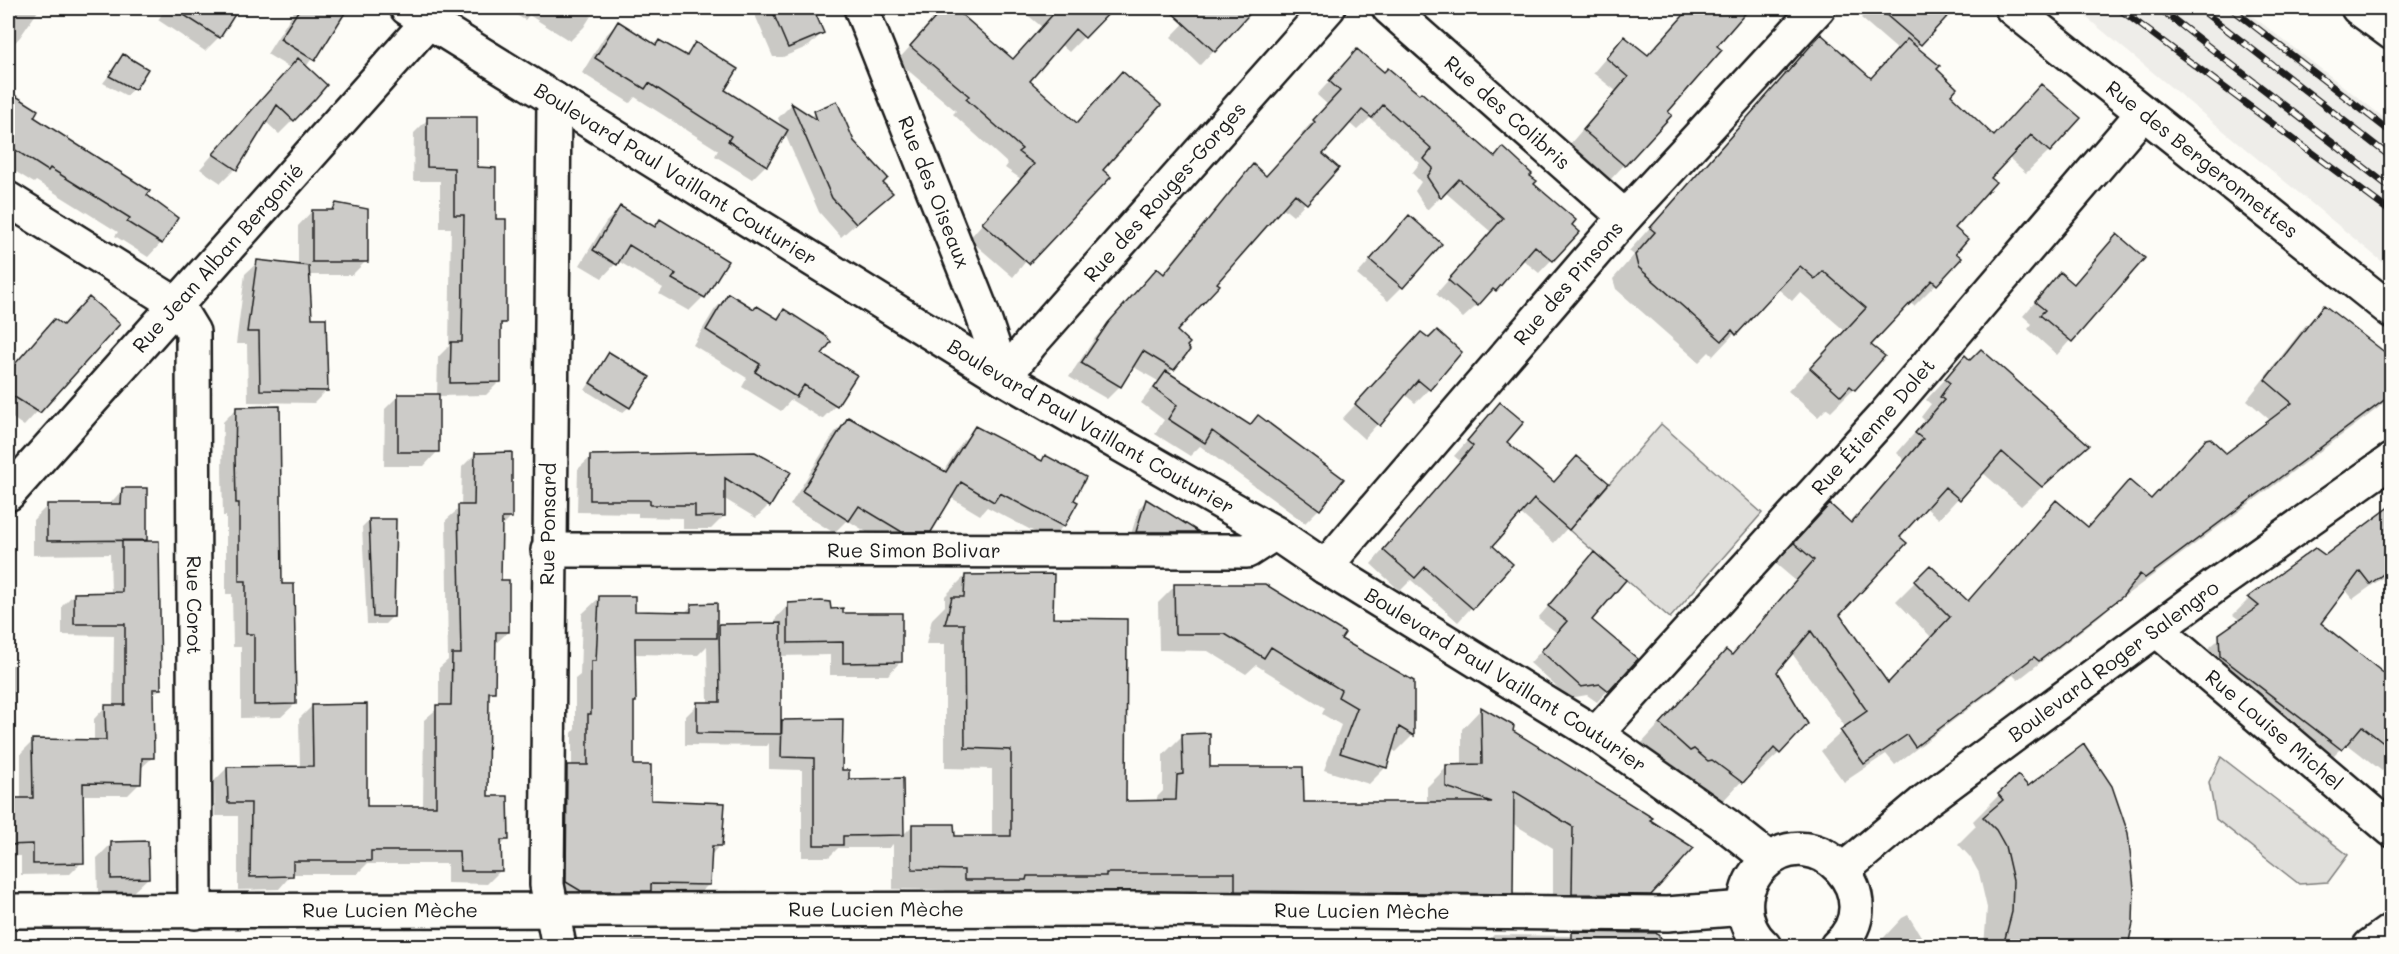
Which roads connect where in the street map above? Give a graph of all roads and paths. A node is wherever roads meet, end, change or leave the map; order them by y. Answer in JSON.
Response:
{"nodes":[{"id":1,"x":1328,"y":8,"type":"edge"},
{"id":2,"x":1389,"y":8,"type":"edge"},
{"id":3,"x":1818,"y":8,"type":"edge"},
{"id":4,"x":2012,"y":8,"type":"edge"},
{"id":5,"x":2358,"y":8,"type":"edge"},
{"id":6,"x":863,"y":9,"type":"edge"},
{"id":7,"x":417,"y":15,"type":"edge"},
{"id":8,"x":2391,"y":33,"type":"edge"},
{"id":9,"x":554,"y":99,"type":"junction"},
{"id":10,"x":2143,"y":113,"type":"junction"},
{"id":11,"x":8,"y":199,"type":"edge"},
{"id":12,"x":1625,"y":217,"type":"junction"},
{"id":13,"x":176,"y":304,"type":"junction"},
{"id":14,"x":2391,"y":311,"type":"edge"},
{"id":15,"x":1004,"y":378,"type":"junction"},
{"id":16,"x":2391,"y":460,"type":"edge"},
{"id":17,"x":8,"y":494,"type":"edge"},
{"id":18,"x":1275,"y":533,"type":"junction"},
{"id":19,"x":548,"y":550,"type":"junction"},
{"id":20,"x":1325,"y":567,"type":"junction"},
{"id":21,"x":2157,"y":630,"type":"junction"},
{"id":22,"x":1596,"y":734,"type":"junction"},
{"id":23,"x":2391,"y":830,"type":"edge"},
{"id":24,"x":1769,"y":859,"type":"junction"},
{"id":25,"x":1843,"y":870,"type":"junction"},
{"id":26,"x":553,"y":910,"type":"junction"},
{"id":27,"x":8,"y":911,"type":"edge"},
{"id":28,"x":195,"y":912,"type":"junction"},
{"id":29,"x":2391,"y":930,"type":"edge"},
{"id":30,"x":1752,"y":934,"type":"edge"},
{"id":31,"x":1844,"y":943,"type":"edge"},
{"id":32,"x":560,"y":946,"type":"edge"},
{"id":33,"x":2370,"y":946,"type":"edge"}],
"edges":[{"from":1,"to":15,"type":"street","name":"Rue des Rouges-Gorges"},
{"from":2,"to":12,"type":"street","name":"Rue des Colibris"},
{"from":3,"to":12,"type":"street","name":"Rue des Pinsons"},
{"from":4,"to":10,"type":"street","name":"Rue des Bergeronnettes"},
{"from":5,"to":8,"type":"street"},
{"from":6,"to":15,"type":"street","name":"Rue des Oiseaux"},
{"from":7,"to":9,"type":"street","name":"Boulevard Paul Vaillant Couturier"},
{"from":7,"to":13,"type":"street","name":"Rue Jean Alban Bergonié"},
{"from":9,"to":15,"type":"street","name":"Boulevard Paul Vaillant Couturier"},
{"from":9,"to":19,"type":"street","name":"Rue Ponsard"},
{"from":10,"to":14,"type":"street","name":"Rue des Bergeronnettes"},
{"from":10,"to":22,"type":"street","name":"Rue Étienne Dolet"},
{"from":11,"to":13,"type":"street"},
{"from":12,"to":20,"type":"street","name":"Rue des Pinsons"},
{"from":13,"to":17,"type":"street","name":"Rue Jean Alban Bergonié"},
{"from":13,"to":28,"type":"street","name":"Rue Corot"},
{"from":15,"to":18,"type":"street","name":"Boulevard Paul Vaillant Couturier"},
{"from":16,"to":21,"type":"street","name":"Boulevard Roger Salengro"},
{"from":18,"to":19,"type":"street","name":"Rue Simon Bolivar"},
{"from":18,"to":20,"type":"street","name":"Boulevard Paul Vaillant Couturier"},
{"from":19,"to":26,"type":"street","name":"Rue Ponsard"},
{"from":20,"to":22,"type":"street","name":"Boulevard Paul Vaillant Couturier"},
{"from":21,"to":23,"type":"street","name":"Rue Louise Michel"},
{"from":21,"to":25,"type":"street","name":"Boulevard Roger Salengro"},
{"from":22,"to":24,"type":"street","name":"Boulevard Paul Vaillant Couturier"},
{"from":24,"to":25,"type":"street"},
{"from":24,"to":30,"type":"street"},
{"from":25,"to":31,"type":"street"},
{"from":26,"to":28,"type":"street","name":"Rue Lucien Mèche"},
{"from":26,"to":30,"type":"street","name":"Rue Lucien Mèche"},
{"from":26,"to":32,"type":"street","name":"Rue Ponsard"},
{"from":27,"to":28,"type":"street","name":"Rue Lucien Mèche"},
{"from":29,"to":33,"type":"street"}]}
